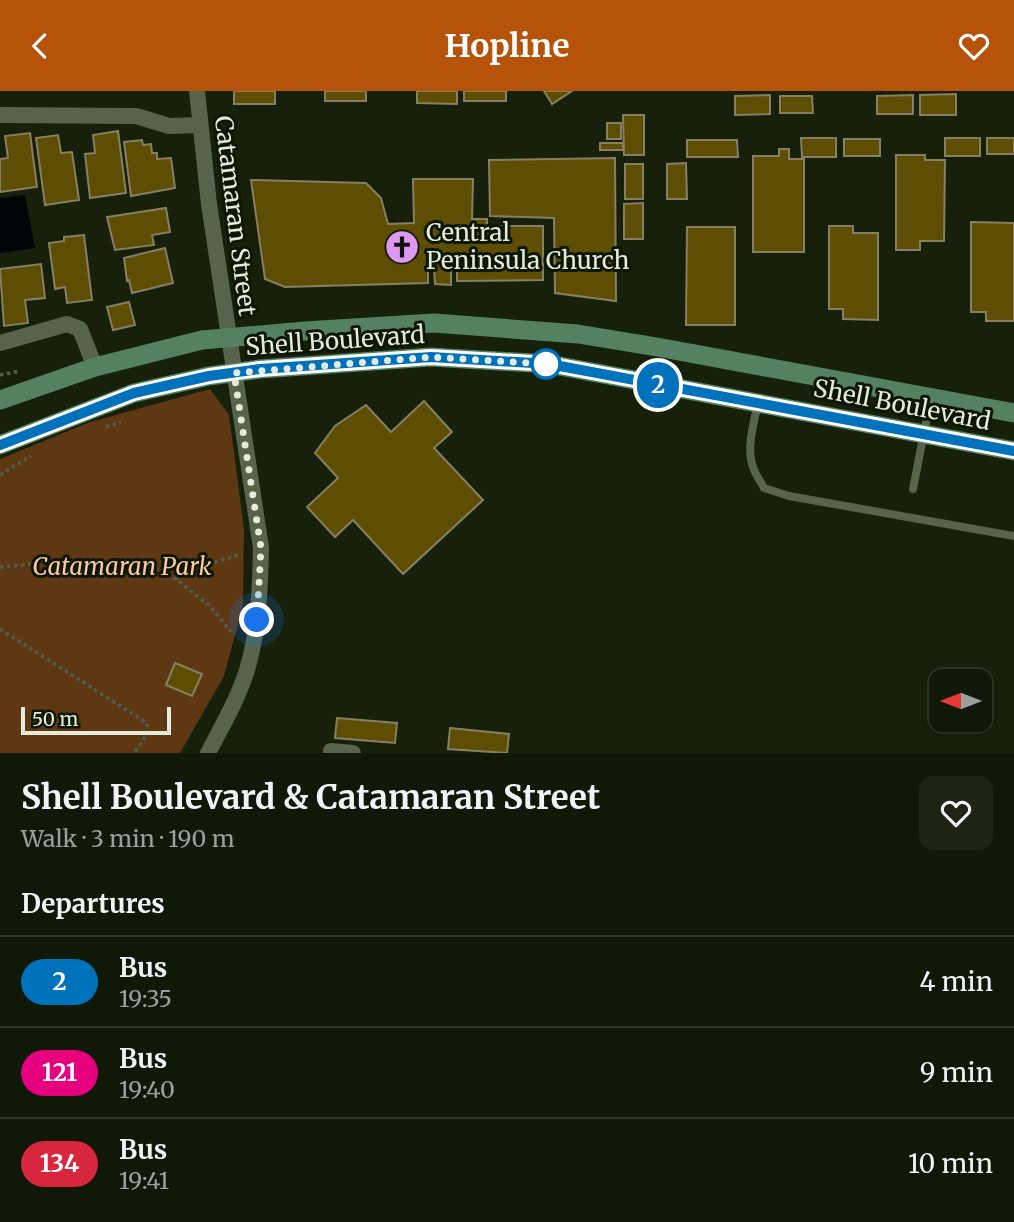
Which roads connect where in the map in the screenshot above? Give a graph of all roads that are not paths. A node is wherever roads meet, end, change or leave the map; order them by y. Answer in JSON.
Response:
{"nodes":[{"id":1,"x":197,"y":91,"type":"edge"},
{"id":2,"x":0,"y":115,"type":"edge"},
{"id":3,"x":200,"y":125,"type":"junction"},
{"id":4,"x":228,"y":337,"type":"junction"},
{"id":5,"x":0,"y":343,"type":"edge"},
{"id":6,"x":95,"y":367,"type":"junction"},
{"id":7,"x":234,"y":373,"type":"junction"},
{"id":8,"x":931,"y":397,"type":"junction"},
{"id":9,"x":0,"y":400,"type":"edge"},
{"id":10,"x":758,"y":403,"type":"junction"},
{"id":11,"x":1014,"y":413,"type":"edge"},
{"id":12,"x":923,"y":434,"type":"junction"},
{"id":13,"x":0,"y":445,"type":"edge"},
{"id":14,"x":1014,"y":451,"type":"edge"},
{"id":15,"x":913,"y":489,"type":"dead end"},
{"id":16,"x":1014,"y":536,"type":"edge"},
{"id":17,"x":331,"y":751,"type":"dead end"},
{"id":18,"x":208,"y":753,"type":"edge"},
{"id":19,"x":353,"y":753,"type":"edge"}],
"edges":[{"from":1,"to":3,"type":"street","name":"Catamaran Street"},
{"from":2,"to":3,"type":"street"},
{"from":3,"to":4,"type":"street","name":"Catamaran Street"},
{"from":4,"to":6,"type":"main road","name":"Shell Boulevard"},
{"from":4,"to":7,"type":"street","name":"Catamaran Street"},
{"from":4,"to":8,"type":"main road","name":"Shell Boulevard"},
{"from":5,"to":6,"type":"street"},
{"from":6,"to":9,"type":"main road","name":"Shell Boulevard"},
{"from":7,"to":10,"type":"main road","name":"Shell Boulevard"},
{"from":7,"to":13,"type":"main road","name":"Shell Boulevard"},
{"from":7,"to":18,"type":"street","name":"Catamaran Street"},
{"from":8,"to":11,"type":"main road","name":"Shell Boulevard"},
{"from":8,"to":12,"type":"lane"},
{"from":10,"to":12,"type":"main road","name":"Shell Boulevard"},
{"from":10,"to":16,"type":"lane"},
{"from":12,"to":14,"type":"main road","name":"Shell Boulevard"},
{"from":12,"to":15,"type":"lane"},
{"from":17,"to":19,"type":"street"}]}
